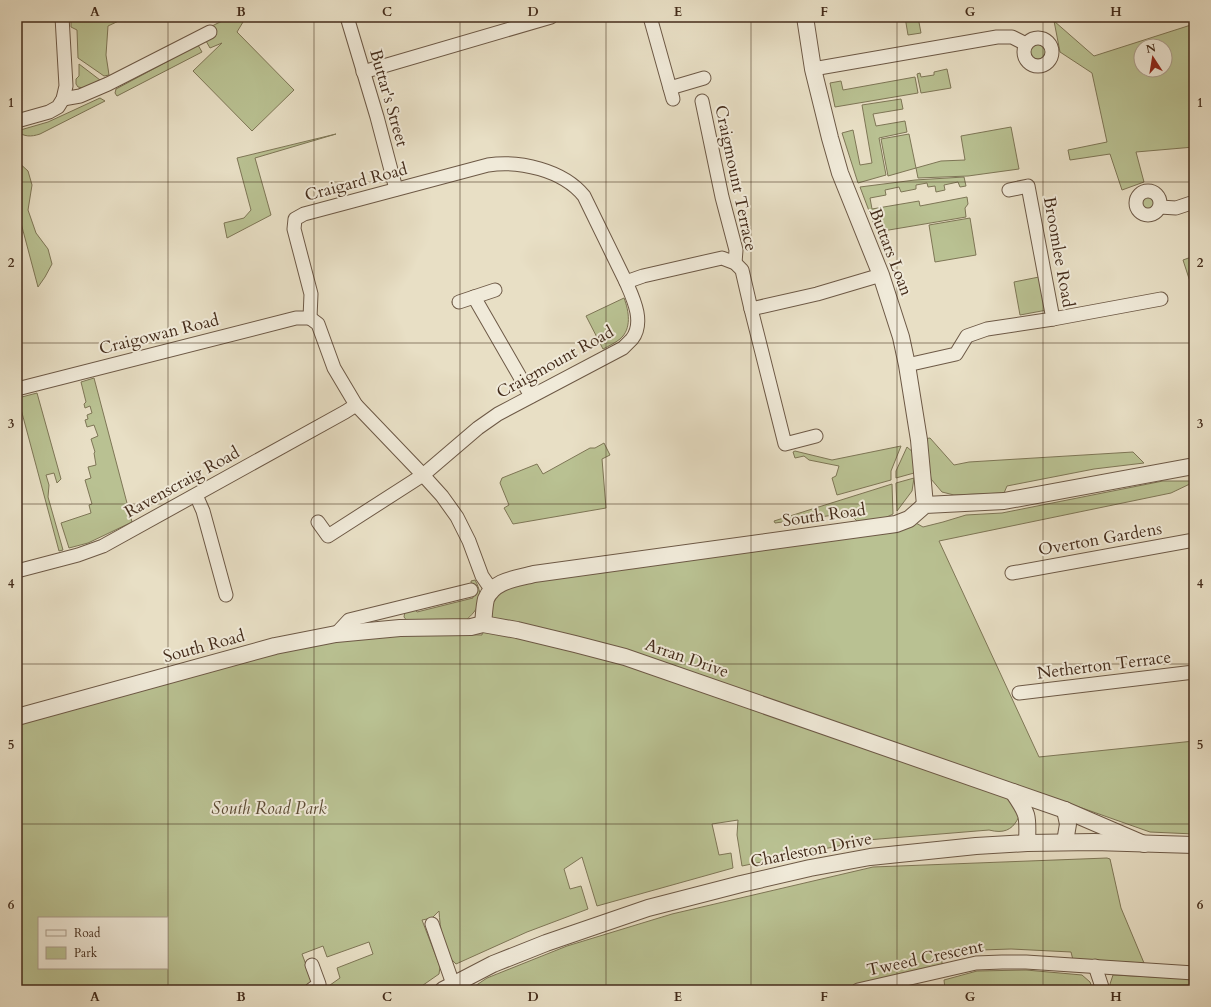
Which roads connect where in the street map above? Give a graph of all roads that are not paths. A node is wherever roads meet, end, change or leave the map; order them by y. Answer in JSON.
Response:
{"nodes":[{"id":1,"x":62,"y":17,"type":"edge"},
{"id":2,"x":347,"y":17,"type":"edge"},
{"id":3,"x":551,"y":17,"type":"edge"},
{"id":4,"x":650,"y":17,"type":"edge"},
{"id":5,"x":805,"y":17,"type":"edge"},
{"id":6,"x":210,"y":32,"type":"dead end"},
{"id":7,"x":1026,"y":44,"type":"dead end"},
{"id":8,"x":813,"y":69,"type":"junction"},
{"id":9,"x":363,"y":72,"type":"junction"},
{"id":10,"x":704,"y":78,"type":"dead end"},
{"id":11,"x":63,"y":99,"type":"junction"},
{"id":12,"x":702,"y":101,"type":"dead end"},
{"id":13,"x":17,"y":120,"type":"edge"},
{"id":14,"x":396,"y":189,"type":"junction"},
{"id":15,"x":1009,"y":190,"type":"dead end"},
{"id":16,"x":1194,"y":202,"type":"edge"},
{"id":17,"x":1160,"y":207,"type":"dead end"},
{"id":18,"x":735,"y":263,"type":"junction"},
{"id":19,"x":881,"y":275,"type":"junction"},
{"id":20,"x":626,"y":282,"type":"junction"},
{"id":21,"x":495,"y":290,"type":"dead end"},
{"id":22,"x":474,"y":297,"type":"junction"},
{"id":23,"x":1160,"y":299,"type":"dead end"},
{"id":24,"x":459,"y":302,"type":"dead end"},
{"id":25,"x":751,"y":309,"type":"junction"},
{"id":26,"x":310,"y":318,"type":"junction"},
{"id":27,"x":1053,"y":319,"type":"junction"},
{"id":28,"x":907,"y":365,"type":"junction"},
{"id":29,"x":17,"y":389,"type":"edge"},
{"id":30,"x":532,"y":396,"type":"junction"},
{"id":31,"x":356,"y":405,"type":"junction"},
{"id":32,"x":816,"y":436,"type":"dead end"},
{"id":33,"x":1194,"y":466,"type":"edge"},
{"id":34,"x":423,"y":475,"type":"junction"},
{"id":35,"x":196,"y":494,"type":"junction"},
{"id":36,"x":925,"y":505,"type":"junction"},
{"id":37,"x":318,"y":522,"type":"dead end"},
{"id":38,"x":1194,"y":540,"type":"edge"},
{"id":39,"x":17,"y":571,"type":"edge"},
{"id":40,"x":1012,"y":573,"type":"dead end"},
{"id":41,"x":491,"y":589,"type":"junction"},
{"id":42,"x":471,"y":590,"type":"dead end"},
{"id":43,"x":226,"y":595,"type":"dead end"},
{"id":44,"x":398,"y":608,"type":"junction"},
{"id":45,"x":483,"y":624,"type":"junction"},
{"id":46,"x":400,"y":628,"type":"junction"},
{"id":47,"x":336,"y":634,"type":"junction"},
{"id":48,"x":1194,"y":672,"type":"edge"},
{"id":49,"x":1018,"y":693,"type":"dead end"},
{"id":50,"x":17,"y":717,"type":"edge"},
{"id":51,"x":1013,"y":792,"type":"junction"},
{"id":52,"x":1065,"y":810,"type":"junction"},
{"id":53,"x":1065,"y":842,"type":"junction"},
{"id":54,"x":1027,"y":843,"type":"junction"},
{"id":55,"x":1144,"y":844,"type":"junction"},
{"id":56,"x":1194,"y":846,"type":"edge"},
{"id":57,"x":432,"y":924,"type":"dead end"},
{"id":58,"x":312,"y":965,"type":"dead end"},
{"id":59,"x":1095,"y":966,"type":"junction"},
{"id":60,"x":1194,"y":972,"type":"edge"},
{"id":61,"x":448,"y":987,"type":"edge"},
{"id":62,"x":311,"y":990,"type":"edge"},
{"id":63,"x":858,"y":990,"type":"edge"},
{"id":64,"x":1103,"y":990,"type":"edge"}],
"edges":[{"from":1,"to":11,"type":"street"},
{"from":2,"to":9,"type":"street","name":"Buttar's Street"},
{"from":3,"to":9,"type":"street"},
{"from":4,"to":10,"type":"street"},
{"from":5,"to":8,"type":"street","name":"Buttars Loan"},
{"from":6,"to":11,"type":"street"},
{"from":7,"to":8,"type":"street"},
{"from":8,"to":19,"type":"street","name":"Buttars Loan"},
{"from":9,"to":14,"type":"street","name":"Buttar's Street"},
{"from":11,"to":13,"type":"street"},
{"from":12,"to":18,"type":"street","name":"Craigmount Terrace"},
{"from":14,"to":20,"type":"street","name":"Craigard Road"},
{"from":14,"to":26,"type":"street","name":"Craigard Road"},
{"from":15,"to":27,"type":"street","name":"Broomlee Road"},
{"from":16,"to":17,"type":"street"},
{"from":18,"to":20,"type":"street"},
{"from":18,"to":25,"type":"street"},
{"from":19,"to":25,"type":"street"},
{"from":19,"to":28,"type":"street","name":"Buttars Loan"},
{"from":20,"to":30,"type":"street","name":"Craigmount Road"},
{"from":21,"to":22,"type":"street"},
{"from":22,"to":24,"type":"street"},
{"from":22,"to":30,"type":"street"},
{"from":23,"to":27,"type":"street","name":"Broomlee Road"},
{"from":25,"to":32,"type":"street"},
{"from":26,"to":29,"type":"street","name":"Craigowan Road"},
{"from":26,"to":31,"type":"street"},
{"from":27,"to":28,"type":"street","name":"Broomlee Road"},
{"from":28,"to":36,"type":"street","name":"Buttars Loan"},
{"from":30,"to":34,"type":"street","name":"Craigmount Road"},
{"from":31,"to":34,"type":"street"},
{"from":31,"to":35,"type":"street","name":"Ravenscraig Road"},
{"from":33,"to":36,"type":"street"},
{"from":34,"to":37,"type":"street","name":"Craigmount Road"},
{"from":34,"to":41,"type":"street"},
{"from":35,"to":39,"type":"street","name":"Ravenscraig Road"},
{"from":35,"to":43,"type":"street"},
{"from":36,"to":41,"type":"street","name":"South Road"},
{"from":38,"to":40,"type":"street","name":"Overton Gardens"},
{"from":41,"to":45,"type":"street"},
{"from":42,"to":44,"type":"street"},
{"from":44,"to":46,"type":"street"},
{"from":44,"to":47,"type":"street"},
{"from":45,"to":46,"type":"street","name":"Arran Drive"},
{"from":45,"to":51,"type":"street","name":"Arran Drive"},
{"from":46,"to":47,"type":"street","name":"Arran Drive"},
{"from":47,"to":50,"type":"street","name":"South Road"},
{"from":48,"to":49,"type":"street","name":"Netherton Terrace"},
{"from":51,"to":52,"type":"street","name":"Arran Drive"},
{"from":51,"to":54,"type":"street"},
{"from":52,"to":53,"type":"street"},
{"from":52,"to":55,"type":"street","name":"Arran Drive"},
{"from":53,"to":54,"type":"street","name":"Charleston Drive"},
{"from":53,"to":55,"type":"street","name":"Charleston Drive"},
{"from":54,"to":61,"type":"street","name":"Charleston Drive"},
{"from":55,"to":56,"type":"street","name":"Charleston Drive"},
{"from":57,"to":61,"type":"street","name":"Charleston Drive"},
{"from":58,"to":62,"type":"street"},
{"from":59,"to":60,"type":"street","name":"Tweed Crescent"},
{"from":59,"to":63,"type":"street","name":"Tweed Crescent"},
{"from":59,"to":64,"type":"street"}]}
